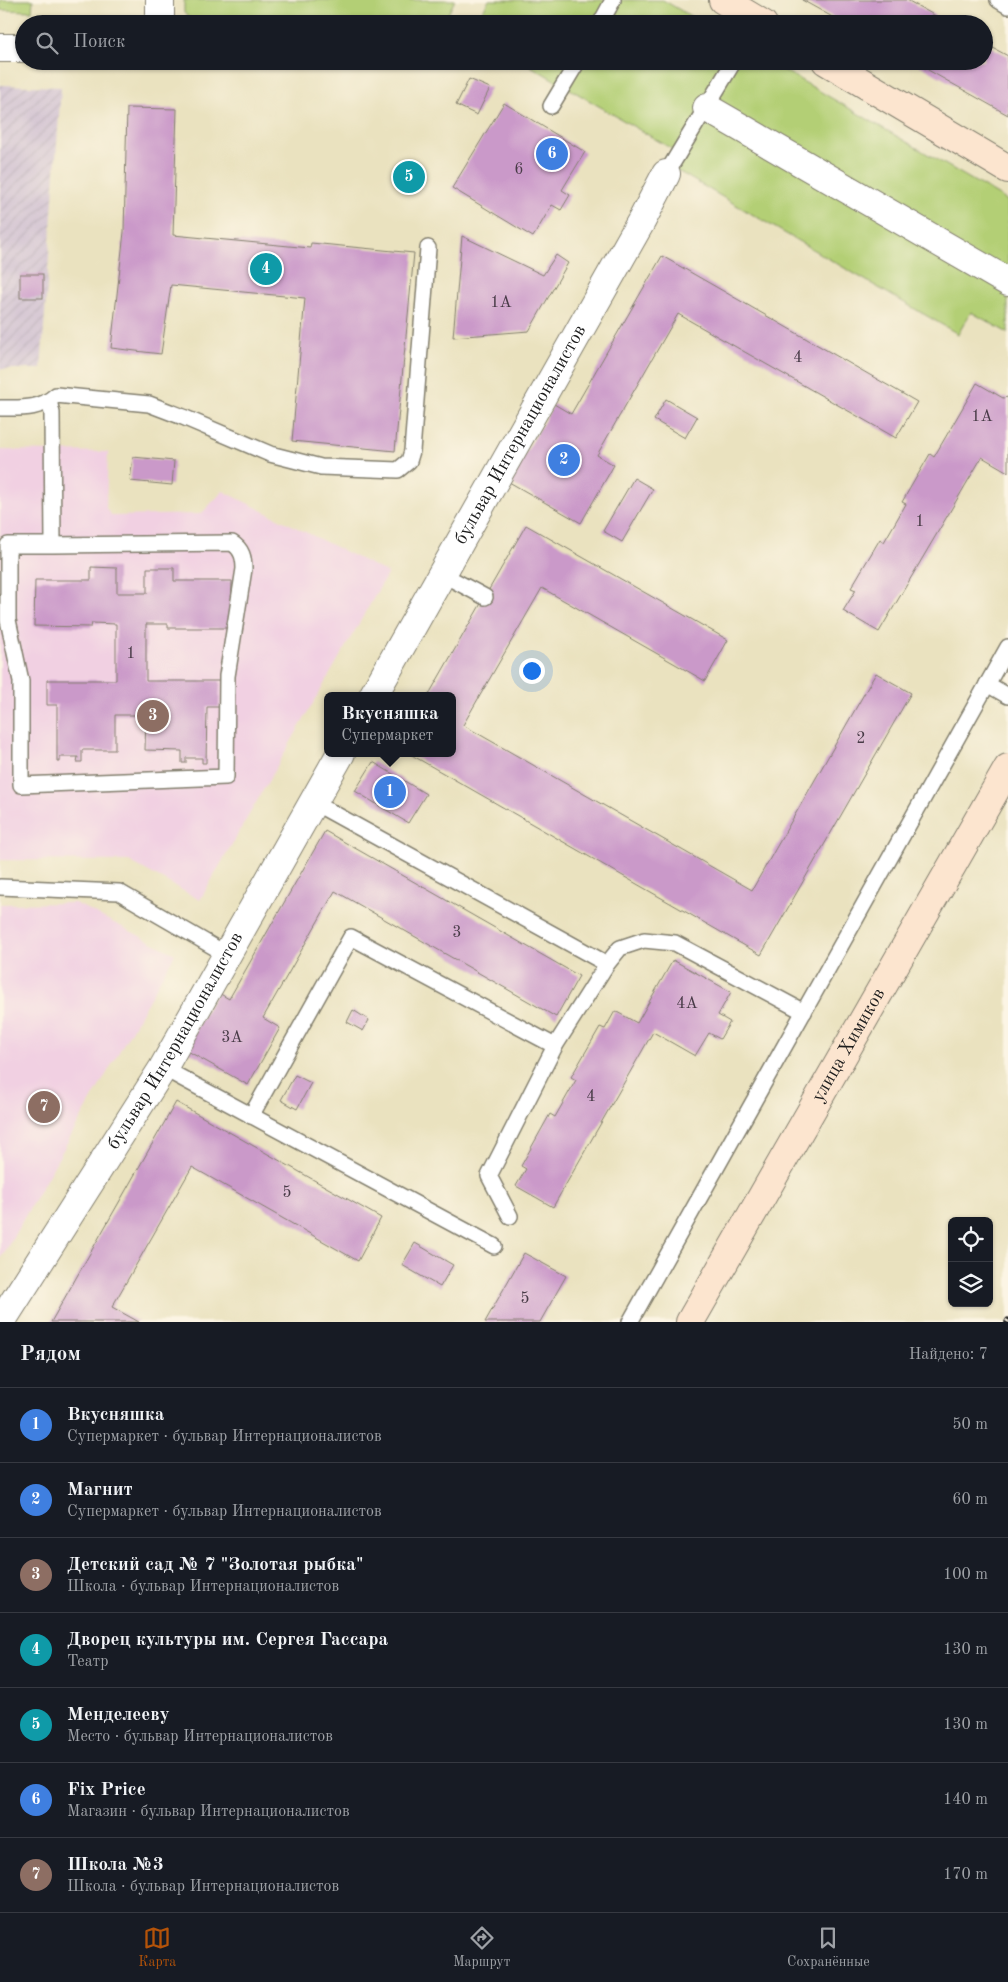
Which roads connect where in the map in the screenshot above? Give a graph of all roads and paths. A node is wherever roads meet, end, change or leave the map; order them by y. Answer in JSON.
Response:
{"nodes":[{"id":1,"x":160,"y":0,"type":"edge"},
{"id":2,"x":614,"y":0,"type":"edge"},
{"id":3,"x":724,"y":0,"type":"edge"},
{"id":4,"x":998,"y":0,"type":"edge"},
{"id":5,"x":1008,"y":6,"type":"edge"},
{"id":6,"x":160,"y":15,"type":"edge"},
{"id":7,"x":605,"y":15,"type":"edge"},
{"id":8,"x":747,"y":15,"type":"edge"},
{"id":9,"x":0,"y":48,"type":"edge"},
{"id":10,"x":15,"y":48,"type":"edge"},
{"id":11,"x":573,"y":70,"type":"edge"},
{"id":12,"x":729,"y":70,"type":"edge"},
{"id":13,"x":841,"y":70,"type":"edge"},
{"id":14,"x":551,"y":106,"type":"dead end"},
{"id":15,"x":707,"y":108,"type":"junction"},
{"id":16,"x":1008,"y":169,"type":"edge"},
{"id":17,"x":666,"y":174,"type":"joint"},
{"id":18,"x":428,"y":248,"type":"dead end"},
{"id":19,"x":1008,"y":282,"type":"edge"},
{"id":20,"x":48,"y":402,"type":"junction"},
{"id":21,"x":0,"y":408,"type":"edge"},
{"id":22,"x":53,"y":545,"type":"junction"},
{"id":23,"x":442,"y":574,"type":"junction"},
{"id":24,"x":484,"y":597,"type":"dead end"},
{"id":25,"x":1008,"y":647,"type":"edge"},
{"id":26,"x":987,"y":684,"type":"junction"},
{"id":27,"x":375,"y":692,"type":"edge"},
{"id":28,"x":1008,"y":696,"type":"edge"},
{"id":29,"x":338,"y":757,"type":"edge"},
{"id":30,"x":1008,"y":768,"type":"edge"},
{"id":31,"x":313,"y":802,"type":"junction"},
{"id":32,"x":0,"y":887,"type":"edge"},
{"id":33,"x":226,"y":954,"type":"junction"},
{"id":34,"x":607,"y":964,"type":"junction"},
{"id":35,"x":804,"y":1012,"type":"junction"},
{"id":36,"x":555,"y":1046,"type":"junction"},
{"id":37,"x":163,"y":1068,"type":"junction"},
{"id":38,"x":251,"y":1116,"type":"junction"},
{"id":39,"x":510,"y":1216,"type":"dead end"},
{"id":40,"x":494,"y":1246,"type":"dead end"},
{"id":41,"x":1,"y":1322,"type":"edge"},
{"id":42,"x":630,"y":1322,"type":"edge"},
{"id":43,"x":690,"y":1322,"type":"edge"}],
"edges":[{"from":1,"to":6,"type":"street"},
{"from":2,"to":7,"type":"lane"},
{"from":3,"to":8,"type":"main road"},
{"from":4,"to":5,"type":"lane"},
{"from":9,"to":10,"type":"street"},
{"from":11,"to":14,"type":"lane"},
{"from":12,"to":15,"type":"lane"},
{"from":13,"to":16,"type":"main road"},
{"from":15,"to":17,"type":"lane"},
{"from":15,"to":19,"type":"street"},
{"from":17,"to":23,"type":"street","name":"бульвар Интернационалистов"},
{"from":18,"to":20,"type":"lane"},
{"from":20,"to":21,"type":"lane"},
{"from":20,"to":22,"type":"lane"},
{"from":22,"to":22,"type":"lane"},
{"from":23,"to":24,"type":"lane"},
{"from":23,"to":27,"type":"street","name":"бульвар Интернационалистов"},
{"from":25,"to":26,"type":"lane"},
{"from":26,"to":28,"type":"lane"},
{"from":26,"to":35,"type":"lane"},
{"from":29,"to":31,"type":"street","name":"бульвар Интернационалистов"},
{"from":30,"to":43,"type":"main road","name":"улица Химиков"},
{"from":31,"to":33,"type":"street","name":"бульвар Интернационалистов"},
{"from":31,"to":34,"type":"lane"},
{"from":32,"to":33,"type":"lane"},
{"from":33,"to":37,"type":"street","name":"бульвар Интернационалистов"},
{"from":34,"to":35,"type":"lane"},
{"from":34,"to":36,"type":"lane"},
{"from":35,"to":42,"type":"lane"},
{"from":36,"to":38,"type":"lane"},
{"from":36,"to":39,"type":"lane"},
{"from":37,"to":38,"type":"lane"},
{"from":37,"to":41,"type":"street","name":"бульвар Интернационалистов"},
{"from":38,"to":40,"type":"lane"}]}
